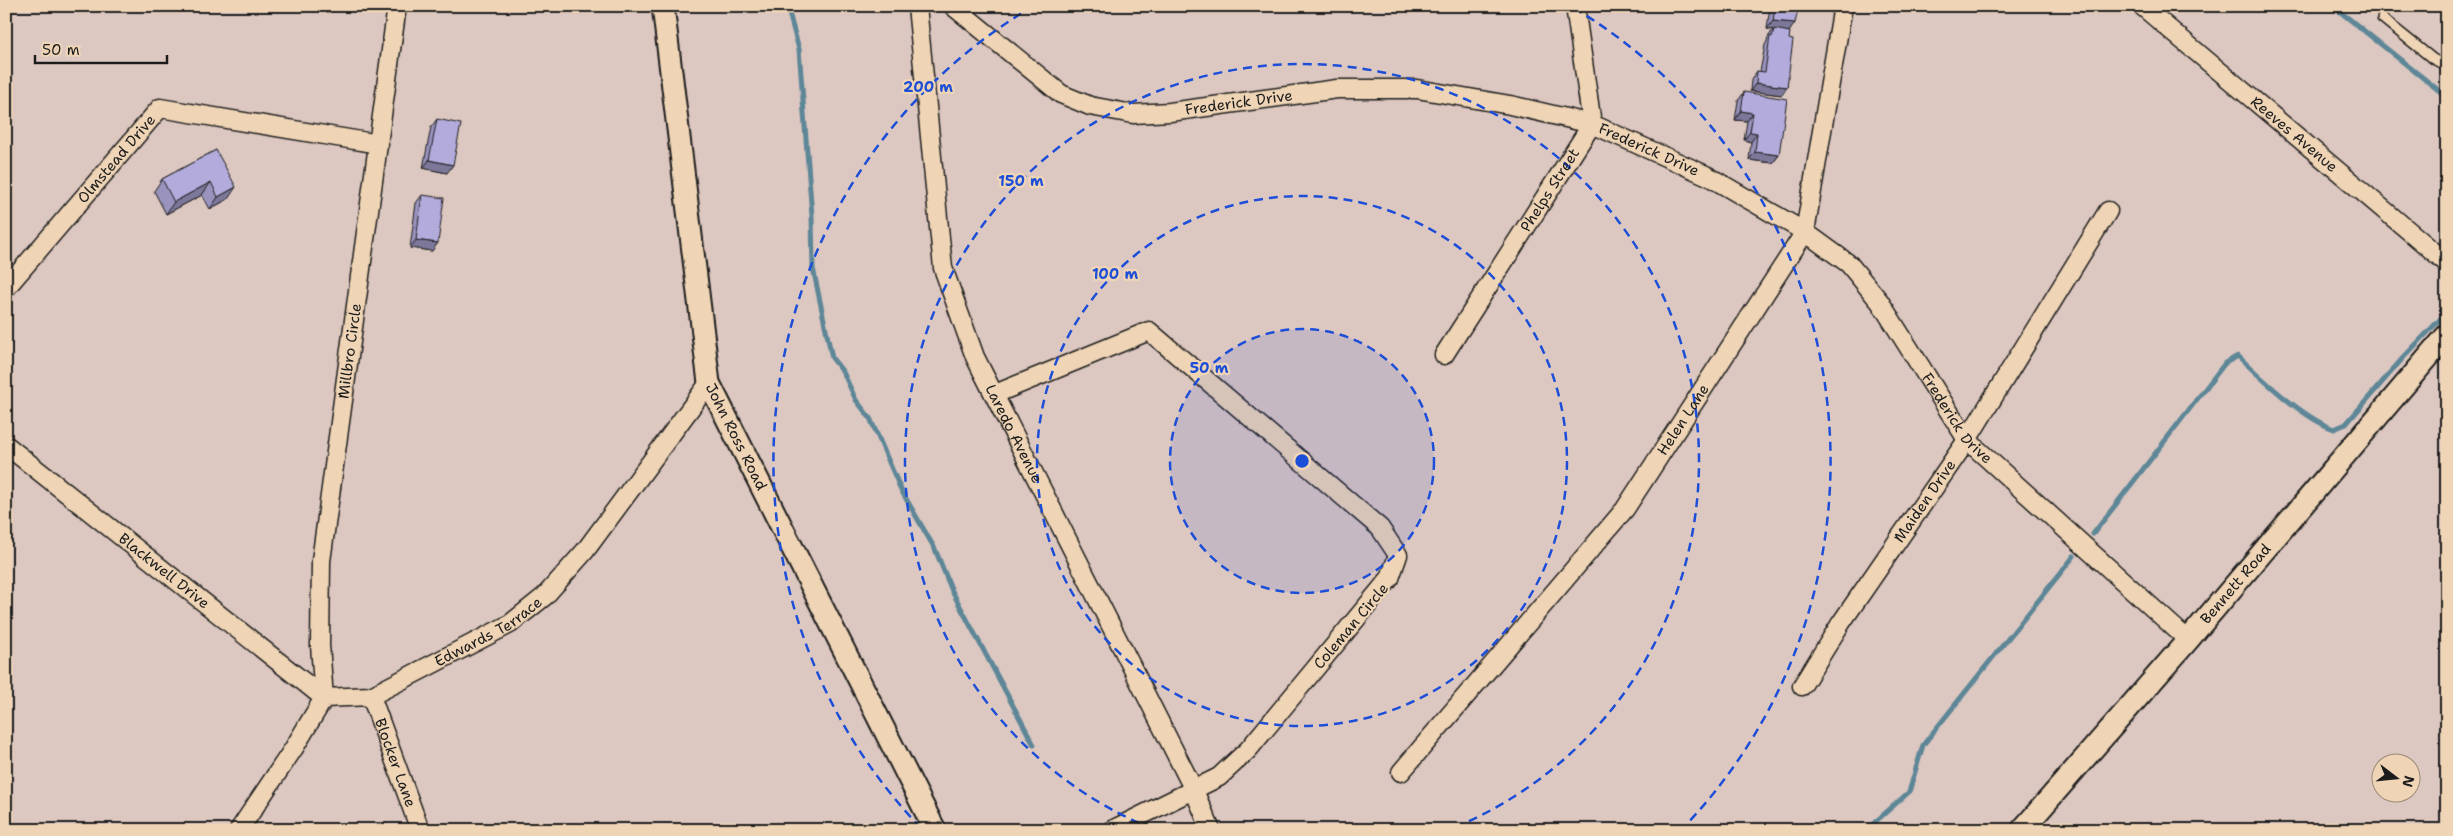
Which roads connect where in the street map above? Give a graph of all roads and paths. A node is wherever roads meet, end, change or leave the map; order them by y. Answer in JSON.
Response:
{"nodes":[{"id":1,"x":397,"y":6,"type":"edge"},
{"id":2,"x":663,"y":6,"type":"edge"},
{"id":3,"x":917,"y":6,"type":"edge"},
{"id":4,"x":953,"y":6,"type":"edge"},
{"id":5,"x":1575,"y":6,"type":"edge"},
{"id":6,"x":1843,"y":6,"type":"edge"},
{"id":7,"x":2142,"y":6,"type":"edge"},
{"id":8,"x":2382,"y":18,"type":"dead end"},
{"id":9,"x":2447,"y":66,"type":"edge"},
{"id":10,"x":1592,"y":124,"type":"junction"},
{"id":11,"x":379,"y":144,"type":"junction"},
{"id":12,"x":2108,"y":211,"type":"dead end"},
{"id":13,"x":1805,"y":232,"type":"junction"},
{"id":14,"x":2447,"y":263,"type":"edge"},
{"id":15,"x":6,"y":288,"type":"edge"},
{"id":16,"x":2447,"y":335,"type":"edge"},
{"id":17,"x":1444,"y":356,"type":"dead end"},
{"id":18,"x":709,"y":383,"type":"junction"},
{"id":19,"x":995,"y":394,"type":"junction"},
{"id":20,"x":1967,"y":440,"type":"junction"},
{"id":21,"x":6,"y":445,"type":"edge"},
{"id":22,"x":2188,"y":640,"type":"junction"},
{"id":23,"x":1802,"y":686,"type":"dead end"},
{"id":24,"x":371,"y":696,"type":"junction"},
{"id":25,"x":324,"y":698,"type":"junction"},
{"id":26,"x":1401,"y":772,"type":"dead end"},
{"id":27,"x":1193,"y":788,"type":"junction"},
{"id":28,"x":239,"y":830,"type":"edge"},
{"id":29,"x":420,"y":830,"type":"edge"},
{"id":30,"x":935,"y":830,"type":"edge"},
{"id":31,"x":1112,"y":830,"type":"edge"},
{"id":32,"x":1211,"y":830,"type":"edge"},
{"id":33,"x":2022,"y":830,"type":"edge"}],
"edges":[{"from":1,"to":11,"type":"street","name":"Millbro Circle"},
{"from":2,"to":18,"type":"street","name":"John Ross Road"},
{"from":3,"to":19,"type":"street","name":"Laredo Avenue"},
{"from":4,"to":10,"type":"street","name":"Frederick Drive"},
{"from":5,"to":10,"type":"street"},
{"from":6,"to":13,"type":"street","name":"Helen Lane"},
{"from":7,"to":14,"type":"street","name":"Reeves Avenue"},
{"from":8,"to":9,"type":"lane"},
{"from":10,"to":13,"type":"street","name":"Frederick Drive"},
{"from":10,"to":17,"type":"street","name":"Phelps Street"},
{"from":11,"to":15,"type":"street","name":"Olmstead Drive"},
{"from":11,"to":25,"type":"street","name":"Millbro Circle"},
{"from":12,"to":20,"type":"street","name":"Maiden Drive"},
{"from":13,"to":20,"type":"street","name":"Frederick Drive"},
{"from":13,"to":26,"type":"street","name":"Helen Lane"},
{"from":16,"to":22,"type":"street","name":"Bennett Road"},
{"from":18,"to":24,"type":"street","name":"Edwards Terrace"},
{"from":18,"to":30,"type":"street","name":"John Ross Road"},
{"from":19,"to":27,"type":"street","name":"Laredo Avenue"},
{"from":19,"to":27,"type":"street","name":"Coleman Circle"},
{"from":20,"to":22,"type":"street","name":"Frederick Drive"},
{"from":20,"to":23,"type":"street","name":"Maiden Drive"},
{"from":21,"to":25,"type":"street","name":"Blackwell Drive"},
{"from":22,"to":33,"type":"street","name":"Bennett Road"},
{"from":24,"to":25,"type":"street","name":"Edwards Terrace"},
{"from":24,"to":29,"type":"street","name":"Blocker Lane"},
{"from":25,"to":28,"type":"street"},
{"from":27,"to":31,"type":"street","name":"Coleman Circle"},
{"from":27,"to":32,"type":"street","name":"Laredo Avenue"}]}
